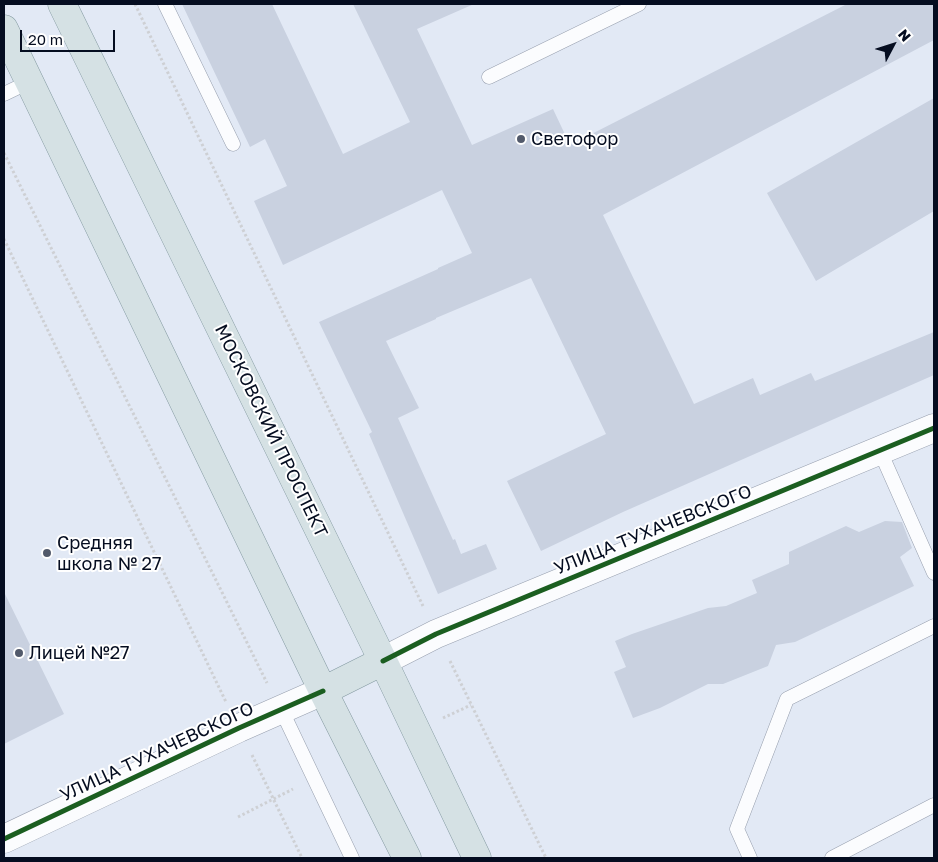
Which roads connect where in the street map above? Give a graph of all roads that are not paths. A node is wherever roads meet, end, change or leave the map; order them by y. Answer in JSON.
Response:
{"nodes":[{"id":1,"x":62,"y":4,"type":"edge"},
{"id":2,"x":166,"y":4,"type":"edge"},
{"id":3,"x":639,"y":4,"type":"edge"},
{"id":4,"x":4,"y":29,"type":"edge"},
{"id":5,"x":490,"y":77,"type":"dead end"},
{"id":6,"x":29,"y":82,"type":"junction"},
{"id":7,"x":4,"y":94,"type":"edge"},
{"id":8,"x":233,"y":144,"type":"dead end"},
{"id":9,"x":934,"y":428,"type":"edge"},
{"id":10,"x":880,"y":451,"type":"junction"},
{"id":11,"x":934,"y":573,"type":"edge"},
{"id":12,"x":934,"y":626,"type":"edge"},
{"id":13,"x":383,"y":661,"type":"junction"},
{"id":14,"x":323,"y":691,"type":"junction"},
{"id":15,"x":281,"y":710,"type":"junction"},
{"id":16,"x":934,"y":805,"type":"edge"},
{"id":17,"x":4,"y":838,"type":"edge"},
{"id":18,"x":352,"y":858,"type":"edge"},
{"id":19,"x":407,"y":858,"type":"edge"},
{"id":20,"x":477,"y":858,"type":"edge"},
{"id":21,"x":750,"y":858,"type":"edge"},
{"id":22,"x":832,"y":858,"type":"edge"}],
"edges":[{"from":1,"to":13,"type":"main road","name":"МОСКОВСКИЙ ПРОСПЕКТ"},
{"from":2,"to":8,"type":"lane"},
{"from":3,"to":5,"type":"lane"},
{"from":4,"to":6,"type":"main road"},
{"from":6,"to":7,"type":"lane"},
{"from":6,"to":14,"type":"main road"},
{"from":9,"to":10,"type":"street","name":"УЛИЦА ТУХАЧЕВСКОГО"},
{"from":10,"to":11,"type":"lane"},
{"from":10,"to":13,"type":"street","name":"УЛИЦА ТУХАЧЕВСКОГО"},
{"from":12,"to":21,"type":"lane"},
{"from":13,"to":14,"type":"main road"},
{"from":13,"to":20,"type":"main road","name":"МОСКОВСКИЙ ПРОСПЕКТ"},
{"from":14,"to":15,"type":"street","name":"УЛИЦА ТУХАЧЕВСКОГО"},
{"from":14,"to":19,"type":"main road"},
{"from":15,"to":17,"type":"street","name":"УЛИЦА ТУХАЧЕВСКОГО"},
{"from":15,"to":18,"type":"lane"},
{"from":16,"to":22,"type":"lane"}]}
